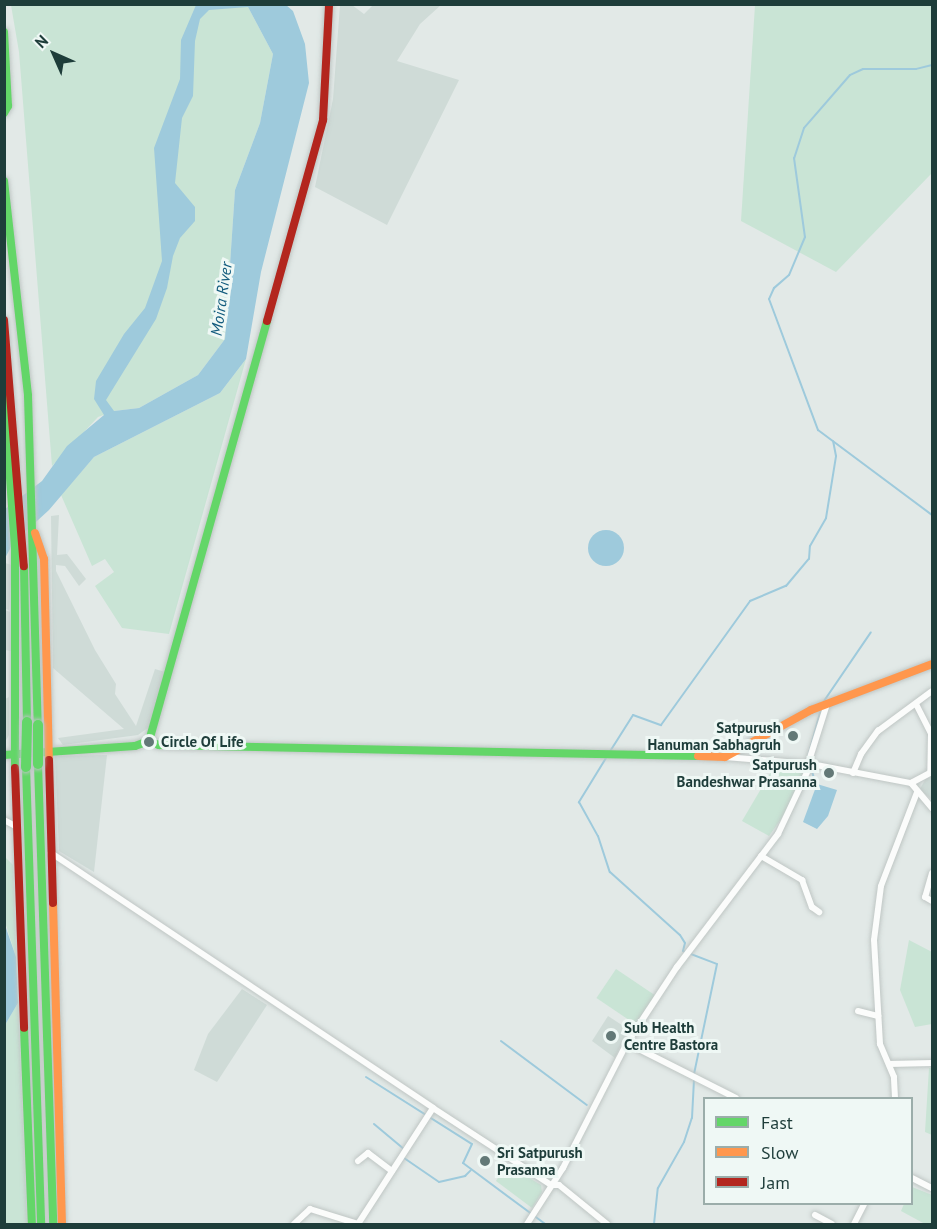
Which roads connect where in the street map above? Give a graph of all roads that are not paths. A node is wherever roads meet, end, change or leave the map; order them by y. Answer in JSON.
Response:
{"nodes":[{"id":1,"x":329,"y":4,"type":"edge"},
{"id":2,"x":4,"y":32,"type":"edge"},
{"id":3,"x":4,"y":113,"type":"edge"},
{"id":4,"x":4,"y":181,"type":"edge"},
{"id":5,"x":4,"y":320,"type":"edge"},
{"id":6,"x":4,"y":394,"type":"edge"},
{"id":7,"x":13,"y":467,"type":"junction"},
{"id":8,"x":35,"y":528,"type":"junction"},
{"id":9,"x":933,"y":664,"type":"edge"},
{"id":10,"x":933,"y":691,"type":"edge"},
{"id":11,"x":916,"y":704,"type":"junction"},
{"id":12,"x":824,"y":705,"type":"junction"},
{"id":13,"x":32,"y":724,"type":"junction"},
{"id":14,"x":149,"y":741,"type":"junction"},
{"id":15,"x":48,"y":751,"type":"junction"},
{"id":16,"x":9,"y":755,"type":"edge"},
{"id":17,"x":725,"y":757,"type":"junction"},
{"id":18,"x":810,"y":765,"type":"junction"},
{"id":19,"x":931,"y":772,"type":"edge"},
{"id":20,"x":853,"y":773,"type":"junction"},
{"id":21,"x":910,"y":783,"type":"junction"},
{"id":22,"x":917,"y":792,"type":"junction"},
{"id":23,"x":933,"y":808,"type":"edge"},
{"id":24,"x":4,"y":820,"type":"edge"},
{"id":25,"x":16,"y":828,"type":"junction"},
{"id":26,"x":51,"y":853,"type":"junction"},
{"id":27,"x":761,"y":856,"type":"junction"},
{"id":28,"x":933,"y":873,"type":"edge"},
{"id":29,"x":933,"y":901,"type":"edge"},
{"id":30,"x":819,"y":912,"type":"dead end"},
{"id":31,"x":858,"y":1011,"type":"dead end"},
{"id":32,"x":878,"y":1016,"type":"junction"},
{"id":33,"x":627,"y":1043,"type":"junction"},
{"id":34,"x":933,"y":1063,"type":"edge"},
{"id":35,"x":889,"y":1064,"type":"junction"},
{"id":36,"x":734,"y":1097,"type":"edge"},
{"id":37,"x":895,"y":1097,"type":"edge"},
{"id":38,"x":433,"y":1108,"type":"junction"},
{"id":39,"x":358,"y":1161,"type":"dead end"},
{"id":40,"x":392,"y":1171,"type":"junction"},
{"id":41,"x":913,"y":1178,"type":"edge"},
{"id":42,"x":551,"y":1185,"type":"junction"},
{"id":43,"x":933,"y":1188,"type":"edge"},
{"id":44,"x":863,"y":1205,"type":"edge"},
{"id":45,"x":815,"y":1215,"type":"dead end"},
{"id":46,"x":32,"y":1224,"type":"edge"},
{"id":47,"x":41,"y":1224,"type":"edge"},
{"id":48,"x":53,"y":1224,"type":"edge"},
{"id":49,"x":62,"y":1224,"type":"edge"},
{"id":50,"x":294,"y":1224,"type":"edge"},
{"id":51,"x":357,"y":1224,"type":"edge"},
{"id":52,"x":527,"y":1224,"type":"edge"},
{"id":53,"x":607,"y":1224,"type":"edge"},
{"id":54,"x":832,"y":1224,"type":"edge"},
{"id":55,"x":854,"y":1224,"type":"edge"}],
"edges":[{"from":1,"to":14,"type":"main road"},
{"from":2,"to":3,"type":"main road"},
{"from":4,"to":8,"type":"main road"},
{"from":5,"to":7,"type":"main road"},
{"from":6,"to":7,"type":"main road"},
{"from":7,"to":13,"type":"main road"},
{"from":7,"to":16,"type":"main road"},
{"from":8,"to":13,"type":"main road"},
{"from":8,"to":15,"type":"main road"},
{"from":9,"to":12,"type":"main road"},
{"from":10,"to":11,"type":"street"},
{"from":11,"to":19,"type":"street"},
{"from":11,"to":20,"type":"street"},
{"from":12,"to":17,"type":"main road"},
{"from":12,"to":18,"type":"street"},
{"from":13,"to":47,"type":"main road","bridge":true},
{"from":13,"to":48,"type":"main road","bridge":true},
{"from":14,"to":15,"type":"main road"},
{"from":14,"to":17,"type":"main road"},
{"from":15,"to":16,"type":"main road"},
{"from":15,"to":26,"type":"main road"},
{"from":16,"to":25,"type":"main road"},
{"from":17,"to":18,"type":"street"},
{"from":18,"to":20,"type":"street"},
{"from":18,"to":27,"type":"street"},
{"from":19,"to":21,"type":"street"},
{"from":20,"to":21,"type":"street"},
{"from":21,"to":22,"type":"street"},
{"from":22,"to":23,"type":"street"},
{"from":22,"to":32,"type":"street"},
{"from":24,"to":25,"type":"street"},
{"from":25,"to":46,"type":"main road"},
{"from":26,"to":38,"type":"street"},
{"from":26,"to":49,"type":"main road"},
{"from":27,"to":30,"type":"street"},
{"from":27,"to":33,"type":"street"},
{"from":28,"to":29,"type":"street"},
{"from":31,"to":32,"type":"street"},
{"from":32,"to":35,"type":"street"},
{"from":33,"to":36,"type":"street"},
{"from":33,"to":42,"type":"street"},
{"from":34,"to":35,"type":"street"},
{"from":35,"to":37,"type":"street"},
{"from":38,"to":40,"type":"street"},
{"from":38,"to":42,"type":"street"},
{"from":39,"to":40,"type":"street"},
{"from":40,"to":51,"type":"street"},
{"from":41,"to":43,"type":"street"},
{"from":42,"to":52,"type":"street"},
{"from":42,"to":53,"type":"street"},
{"from":44,"to":55,"type":"street"},
{"from":45,"to":54,"type":"street"},
{"from":50,"to":51,"type":"street"}]}
